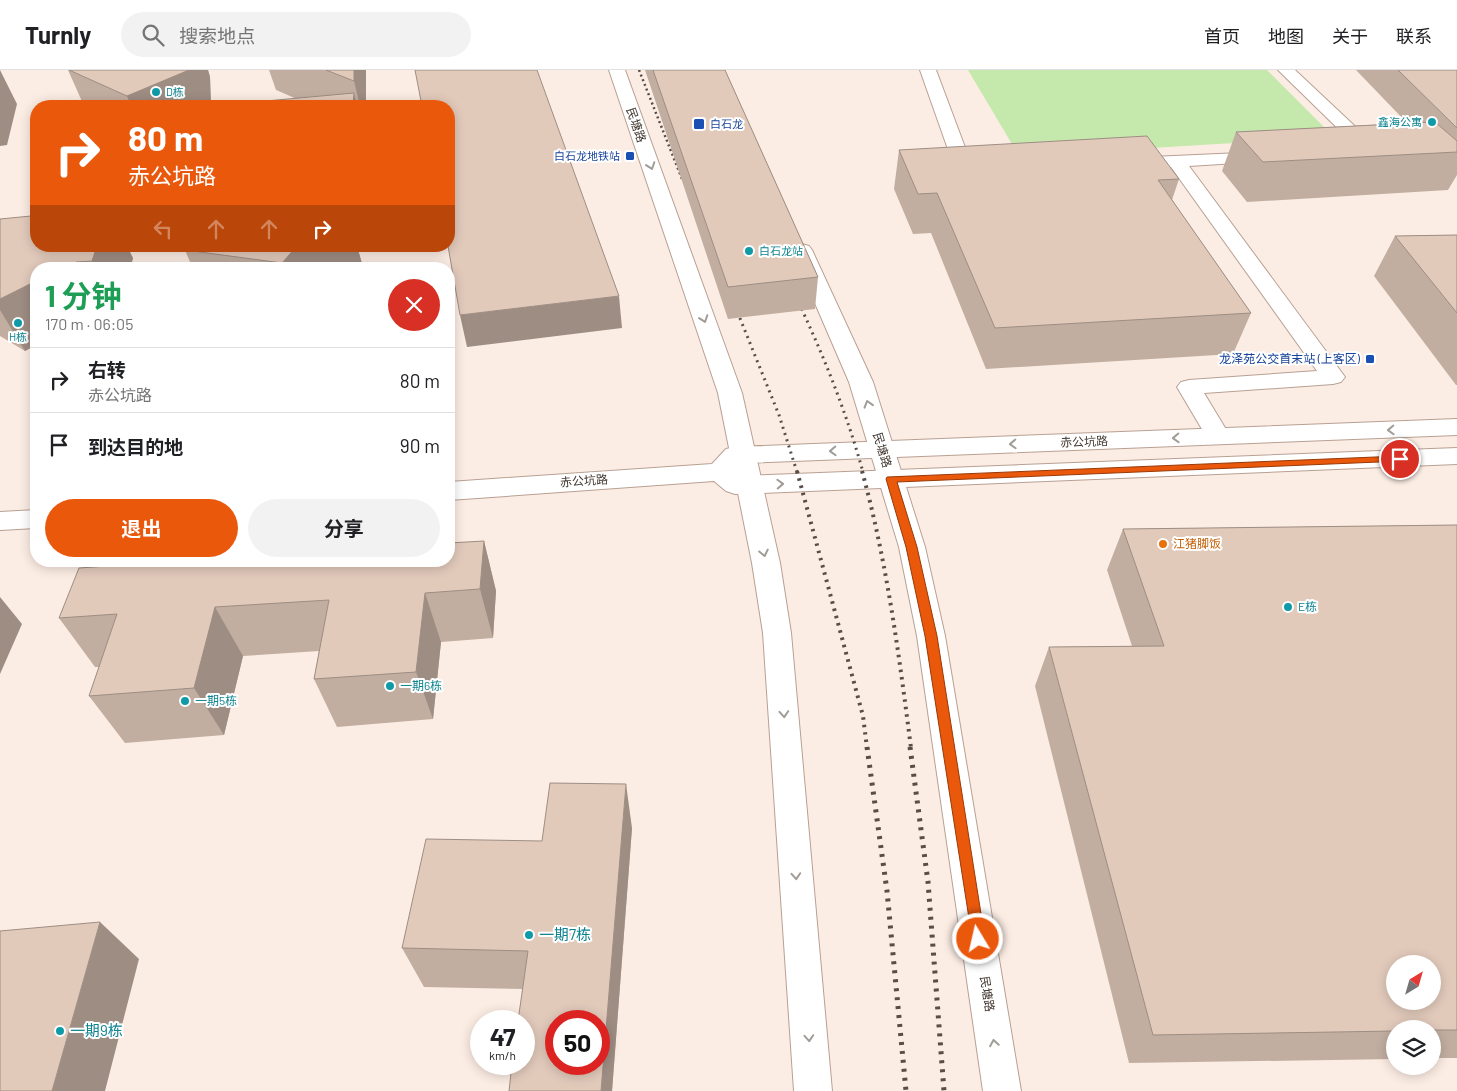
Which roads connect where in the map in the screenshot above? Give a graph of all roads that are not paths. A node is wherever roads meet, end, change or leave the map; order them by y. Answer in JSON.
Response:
{"nodes":[{"id":1,"x":617,"y":70,"type":"edge"},
{"id":2,"x":928,"y":70,"type":"edge"},
{"id":3,"x":1286,"y":70,"type":"edge"},
{"id":4,"x":1352,"y":152,"type":"edge"},
{"id":5,"x":1284,"y":156,"type":"edge"},
{"id":6,"x":1176,"y":161,"type":"junction"},
{"id":7,"x":1109,"y":164,"type":"edge"},
{"id":8,"x":994,"y":171,"type":"edge"},
{"id":9,"x":793,"y":231,"type":"edge"},
{"id":10,"x":1457,"y":427,"type":"edge"},
{"id":11,"x":1218,"y":436,"type":"junction"},
{"id":12,"x":882,"y":449,"type":"junction"},
{"id":13,"x":1457,"y":456,"type":"edge"},
{"id":14,"x":731,"y":463,"type":"junction"},
{"id":15,"x":891,"y":479,"type":"junction"},
{"id":16,"x":750,"y":485,"type":"junction"},
{"id":17,"x":455,"y":490,"type":"edge"},
{"id":18,"x":30,"y":519,"type":"edge"},
{"id":19,"x":0,"y":521,"type":"edge"},
{"id":20,"x":813,"y":1091,"type":"edge"},
{"id":21,"x":1002,"y":1091,"type":"edge"}],
"edges":[{"from":1,"to":14,"type":"street","name":"民塘路","one_way":true},
{"from":2,"to":8,"type":"street"},
{"from":3,"to":4,"type":"street"},
{"from":5,"to":6,"type":"street"},
{"from":6,"to":7,"type":"street"},
{"from":6,"to":11,"type":"street"},
{"from":12,"to":9,"type":"street","name":"民塘路","one_way":true},
{"from":10,"to":11,"type":"street","name":"赤公坑路","one_way":true},
{"from":11,"to":12,"type":"street","name":"赤公坑路","one_way":true},
{"from":12,"to":14,"type":"street","name":"赤公坑路","one_way":true},
{"from":12,"to":15,"type":"street","name":"民塘路"},
{"from":13,"to":15,"type":"street"},
{"from":14,"to":16,"type":"street","name":"民塘路"},
{"from":14,"to":17,"type":"street","name":"赤公坑路"},
{"from":16,"to":15,"type":"street","one_way":true},
{"from":21,"to":15,"type":"street","name":"民塘路","one_way":true},
{"from":16,"to":20,"type":"street","name":"民塘路","one_way":true},
{"from":18,"to":19,"type":"street"}]}
